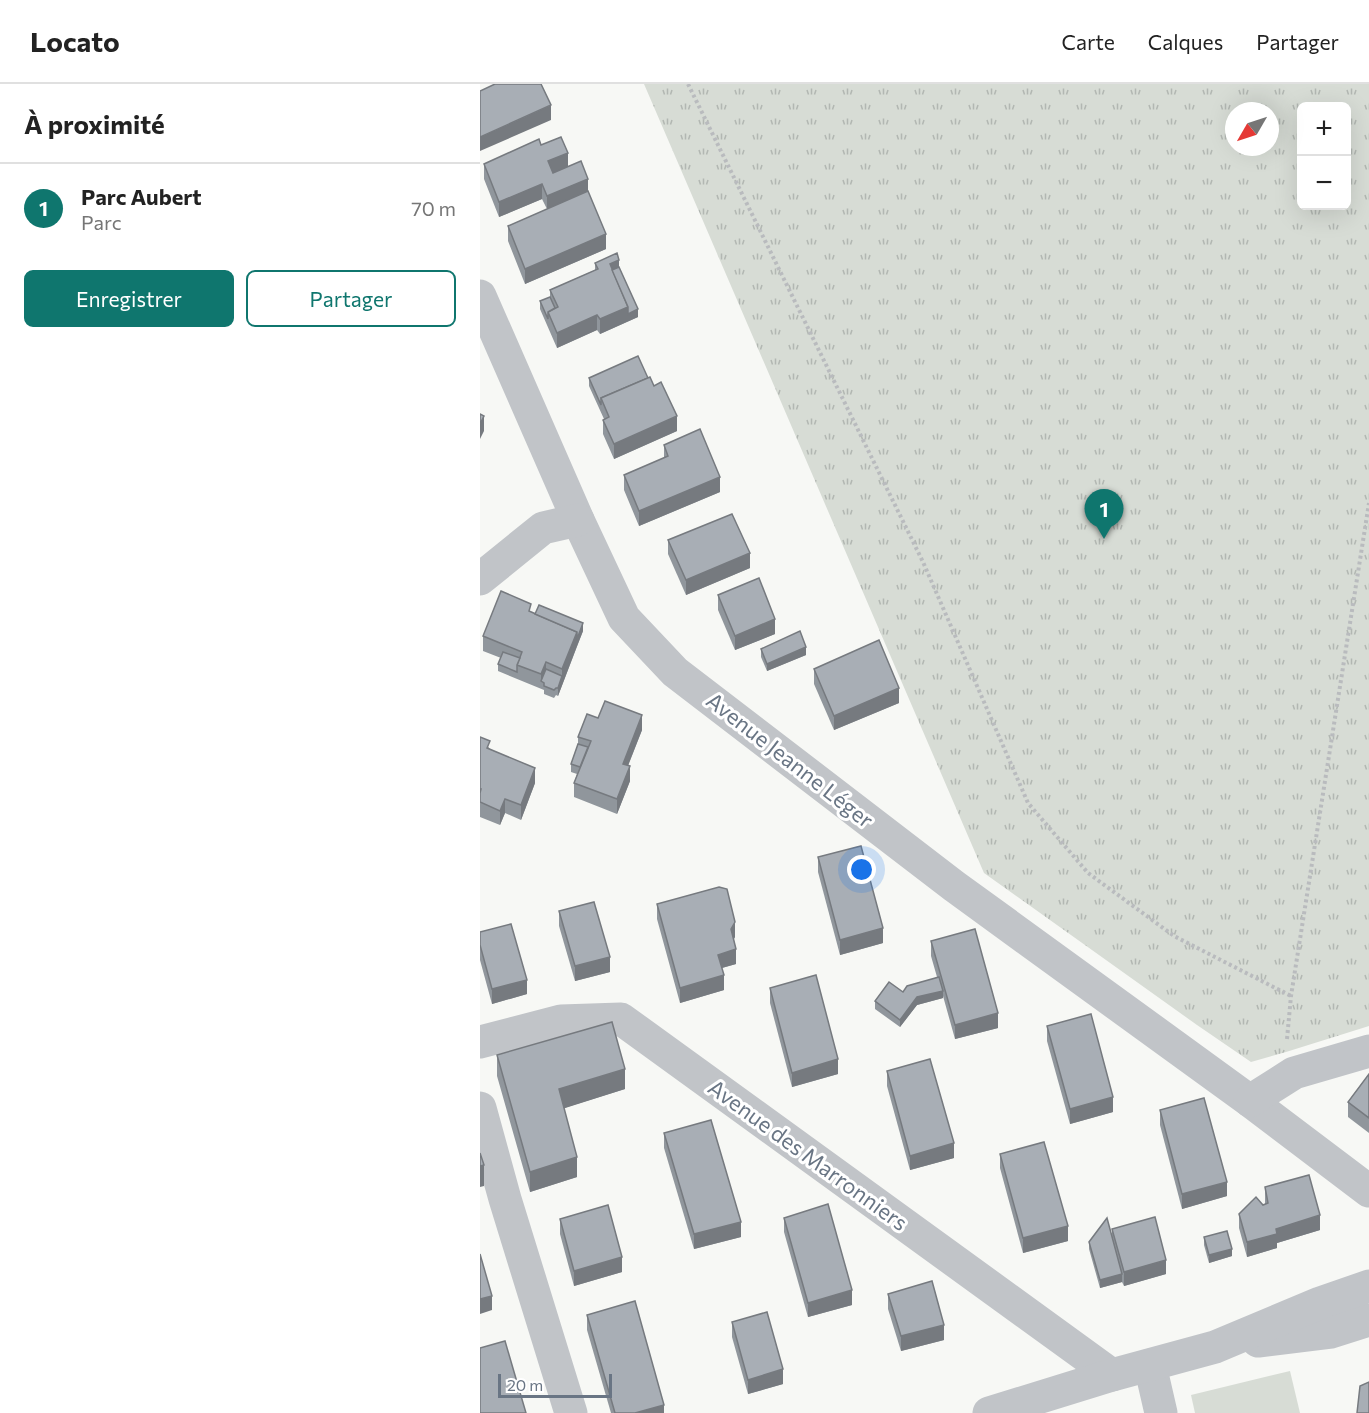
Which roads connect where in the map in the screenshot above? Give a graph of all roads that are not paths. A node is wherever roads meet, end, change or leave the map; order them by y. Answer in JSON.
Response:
{"nodes":[{"id":1,"x":480,"y":296,"type":"edge"},
{"id":2,"x":578,"y":520,"type":"junction"},
{"id":3,"x":480,"y":579,"type":"edge"},
{"id":4,"x":480,"y":1042,"type":"edge"},
{"id":5,"x":1369,"y":1051,"type":"edge"},
{"id":6,"x":1250,"y":1101,"type":"junction"},
{"id":7,"x":480,"y":1108,"type":"edge"},
{"id":8,"x":1369,"y":1191,"type":"edge"},
{"id":9,"x":492,"y":1203,"type":"edge"},
{"id":10,"x":1369,"y":1286,"type":"edge"},
{"id":11,"x":1369,"y":1320,"type":"edge"},
{"id":12,"x":1215,"y":1347,"type":"junction"},
{"id":13,"x":1150,"y":1365,"type":"junction"},
{"id":14,"x":1112,"y":1375,"type":"junction"},
{"id":15,"x":571,"y":1413,"type":"edge"},
{"id":16,"x":989,"y":1413,"type":"edge"},
{"id":17,"x":1161,"y":1413,"type":"edge"}],
"edges":[{"from":1,"to":2,"type":"street","name":"Avenue Jeanne Léger"},
{"from":2,"to":3,"type":"street"},
{"from":2,"to":6,"type":"street","name":"Avenue Jeanne Léger"},
{"from":4,"to":14,"type":"street","name":"Avenue des Marronniers"},
{"from":5,"to":6,"type":"street"},
{"from":6,"to":8,"type":"street","name":"Avenue Jeanne Léger"},
{"from":7,"to":9,"type":"street"},
{"from":9,"to":15,"type":"street"},
{"from":10,"to":12,"type":"street"},
{"from":11,"to":12,"type":"street"},
{"from":12,"to":13,"type":"street"},
{"from":13,"to":14,"type":"street"},
{"from":13,"to":17,"type":"street"},
{"from":14,"to":16,"type":"street"}]}
